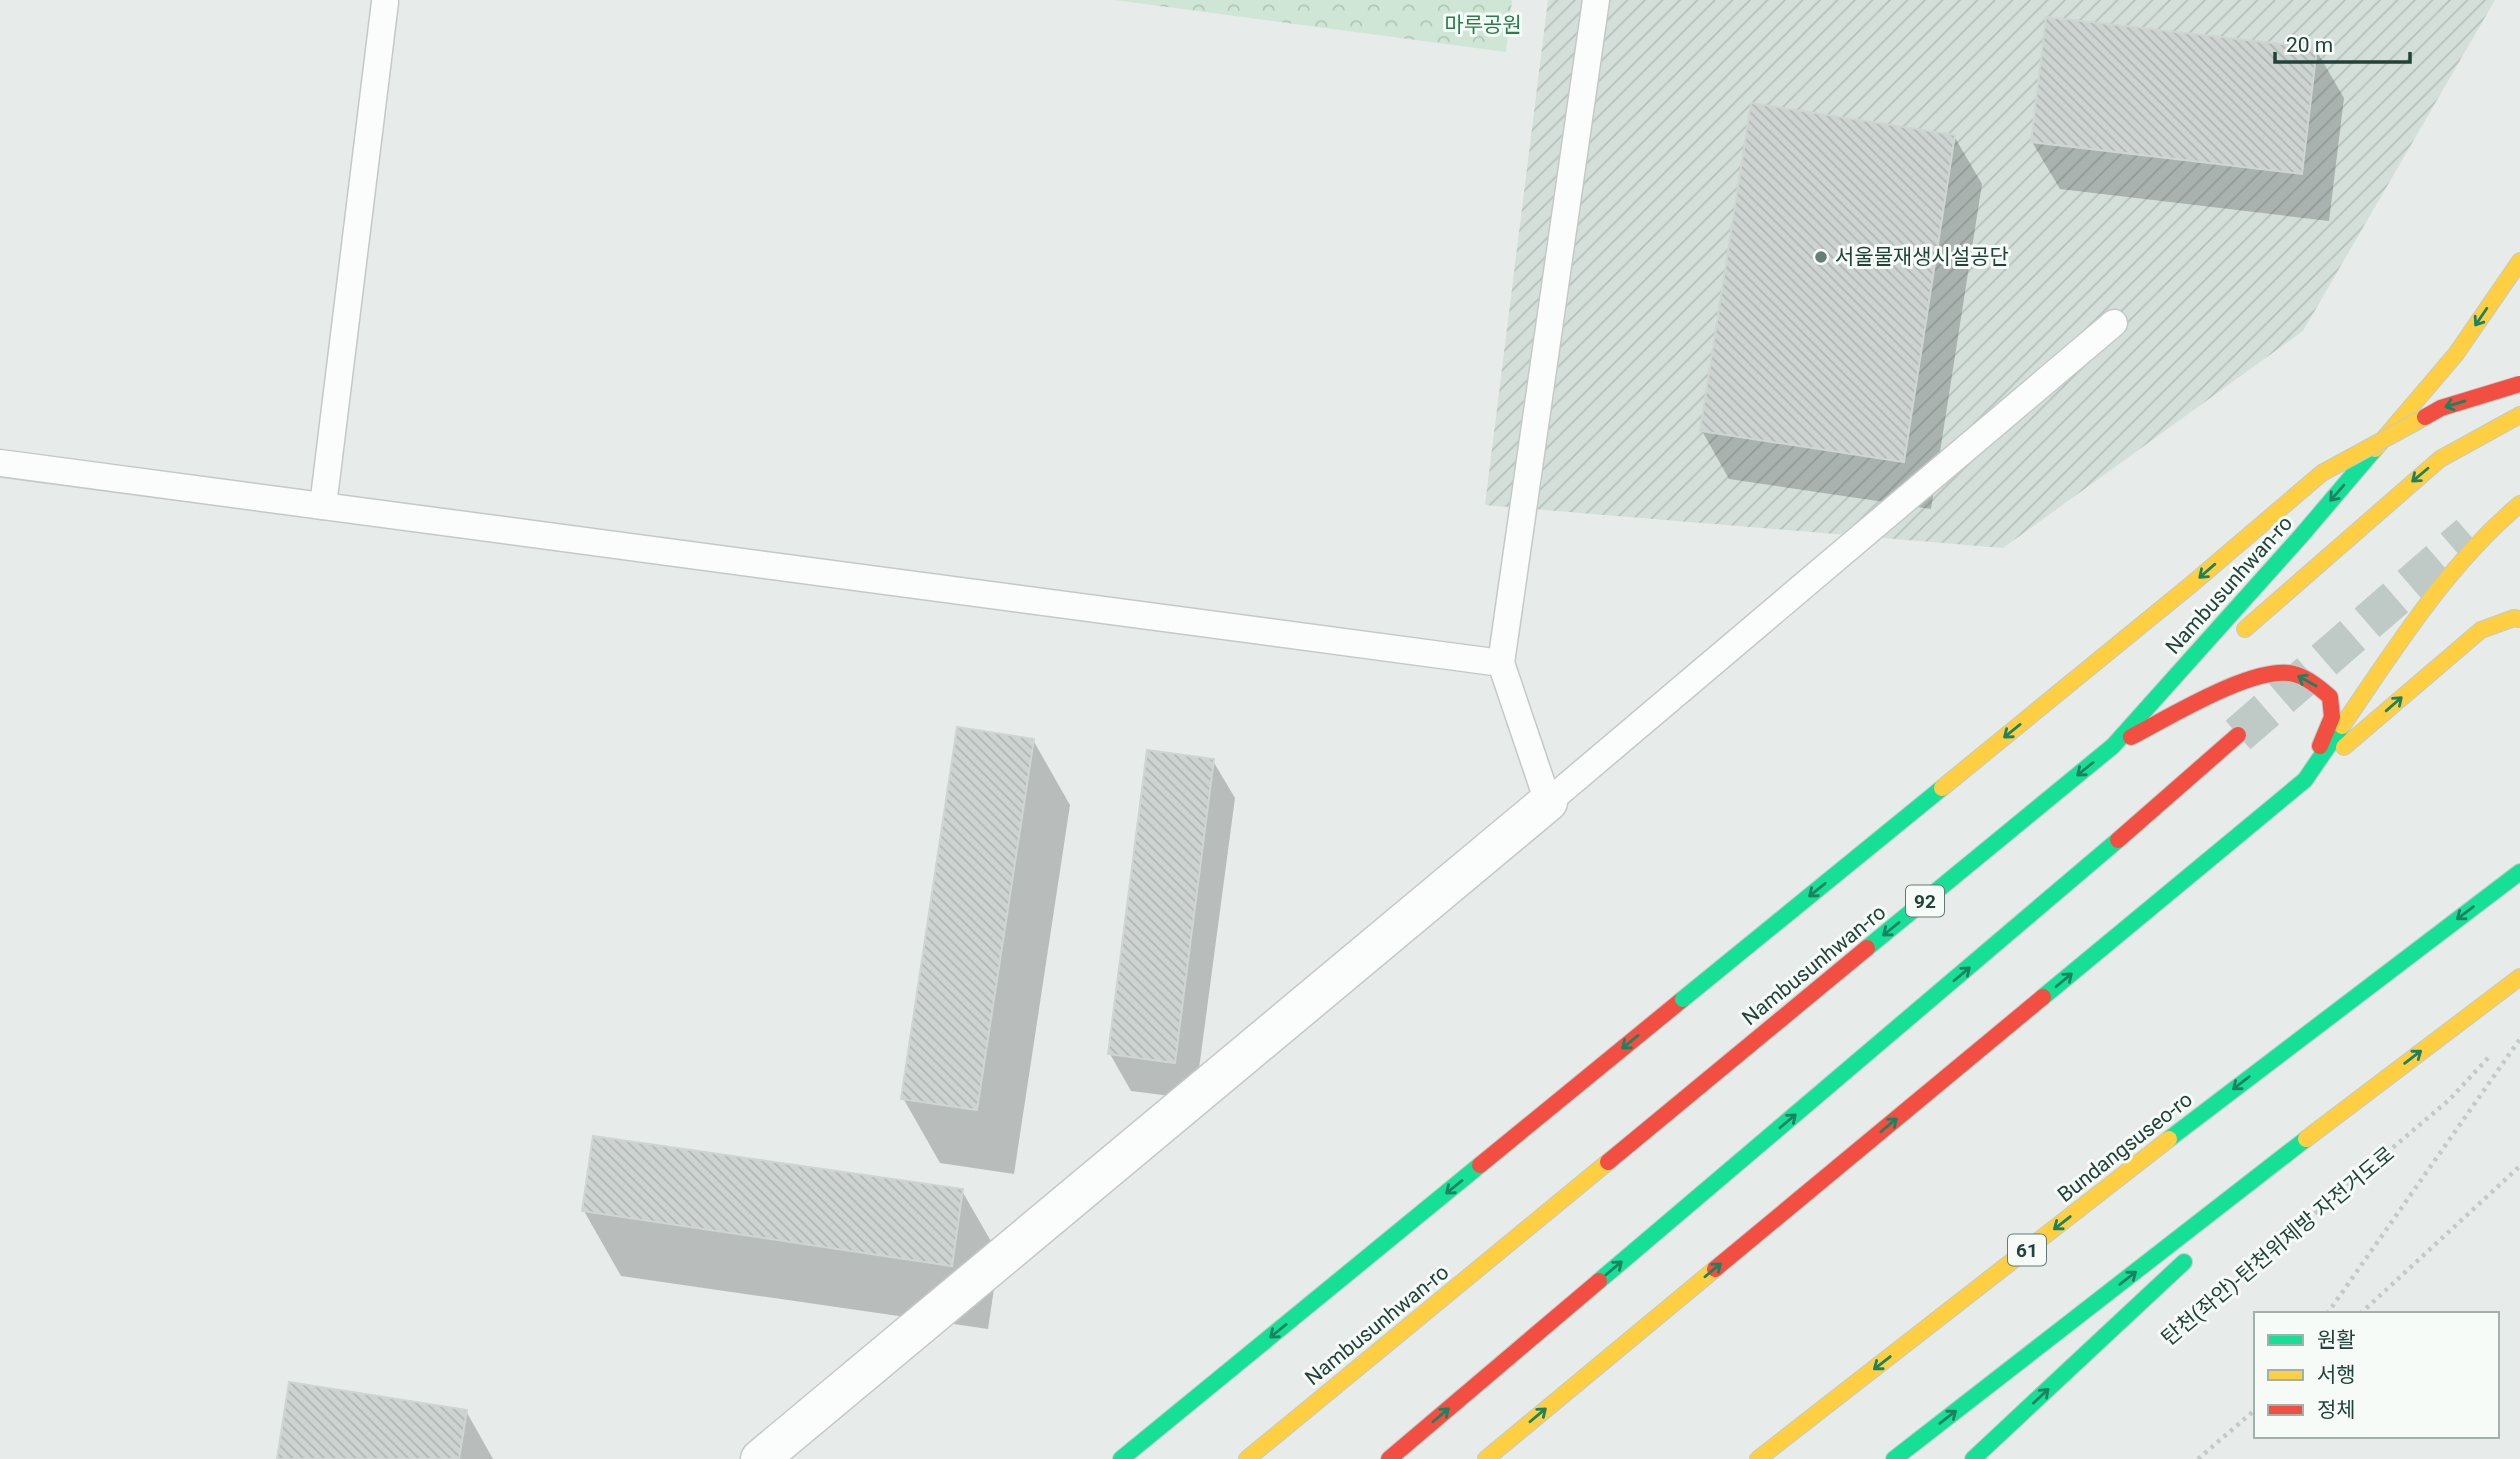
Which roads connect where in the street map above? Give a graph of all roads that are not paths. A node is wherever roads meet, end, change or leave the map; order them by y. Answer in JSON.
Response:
{"nodes":[{"id":1,"x":1596,"y":0,"type":"edge"},
{"id":2,"x":385,"y":2,"type":"dead end"},
{"id":3,"x":2520,"y":261,"type":"edge"},
{"id":4,"x":2114,"y":323,"type":"dead end"},
{"id":5,"x":2520,"y":384,"type":"edge"},
{"id":6,"x":2520,"y":415,"type":"edge"},
{"id":7,"x":0,"y":463,"type":"edge"},
{"id":8,"x":2520,"y":505,"type":"edge"},
{"id":9,"x":323,"y":506,"type":"junction"},
{"id":10,"x":2520,"y":619,"type":"edge"},
{"id":11,"x":2238,"y":635,"type":"dead end"},
{"id":12,"x":2217,"y":654,"type":"dead end"},
{"id":13,"x":1502,"y":663,"type":"junction"},
{"id":14,"x":2238,"y":735,"type":"tunnel mouth"},
{"id":15,"x":2113,"y":746,"type":"junction"},
{"id":16,"x":2305,"y":780,"type":"junction"},
{"id":17,"x":1548,"y":802,"type":"junction"},
{"id":18,"x":2520,"y":872,"type":"edge"},
{"id":19,"x":2520,"y":977,"type":"edge"},
{"id":20,"x":2359,"y":1098,"type":"junction"},
{"id":21,"x":2237,"y":1212,"type":"dead end"},
{"id":22,"x":2197,"y":1250,"type":"dead end"},
{"id":23,"x":760,"y":1459,"type":"edge"},
{"id":24,"x":1121,"y":1459,"type":"edge"},
{"id":25,"x":1247,"y":1459,"type":"edge"},
{"id":26,"x":1389,"y":1459,"type":"edge"},
{"id":27,"x":1486,"y":1459,"type":"edge"},
{"id":28,"x":1758,"y":1459,"type":"edge"},
{"id":29,"x":1894,"y":1459,"type":"edge"},
{"id":30,"x":1973,"y":1459,"type":"edge"}],
"edges":[{"from":1,"to":13,"type":"lane"},
{"from":2,"to":9,"type":"lane"},
{"from":3,"to":15,"type":"main road","name":"Nambusunhwan-ro","number":"92","one_way":true},
{"from":4,"to":17,"type":"lane"},
{"from":5,"to":24,"type":"main road","one_way":true,"bridge":true},
{"from":6,"to":11,"type":"main road","one_way":true},
{"from":7,"to":9,"type":"lane"},
{"from":8,"to":16,"type":"main road"},
{"from":9,"to":13,"type":"lane"},
{"from":16,"to":10,"type":"main road","one_way":true},
{"from":12,"to":15,"type":"main road"},
{"from":13,"to":17,"type":"lane"},
{"from":26,"to":14,"type":"main road","one_way":true},
{"from":16,"to":15,"type":"main road","one_way":true},
{"from":15,"to":25,"type":"main road","name":"Nambusunhwan-ro","number":"92","one_way":true},
{"from":27,"to":16,"type":"main road","one_way":true},
{"from":17,"to":23,"type":"street"},
{"from":18,"to":28,"type":"main road","name":"Bundangsuseo-ro","number":"61","one_way":true},
{"from":20,"to":19,"type":"main road","one_way":true},
{"from":20,"to":21,"type":"main road"},
{"from":29,"to":20,"type":"main road","one_way":true},
{"from":30,"to":22,"type":"main road","one_way":true}]}
